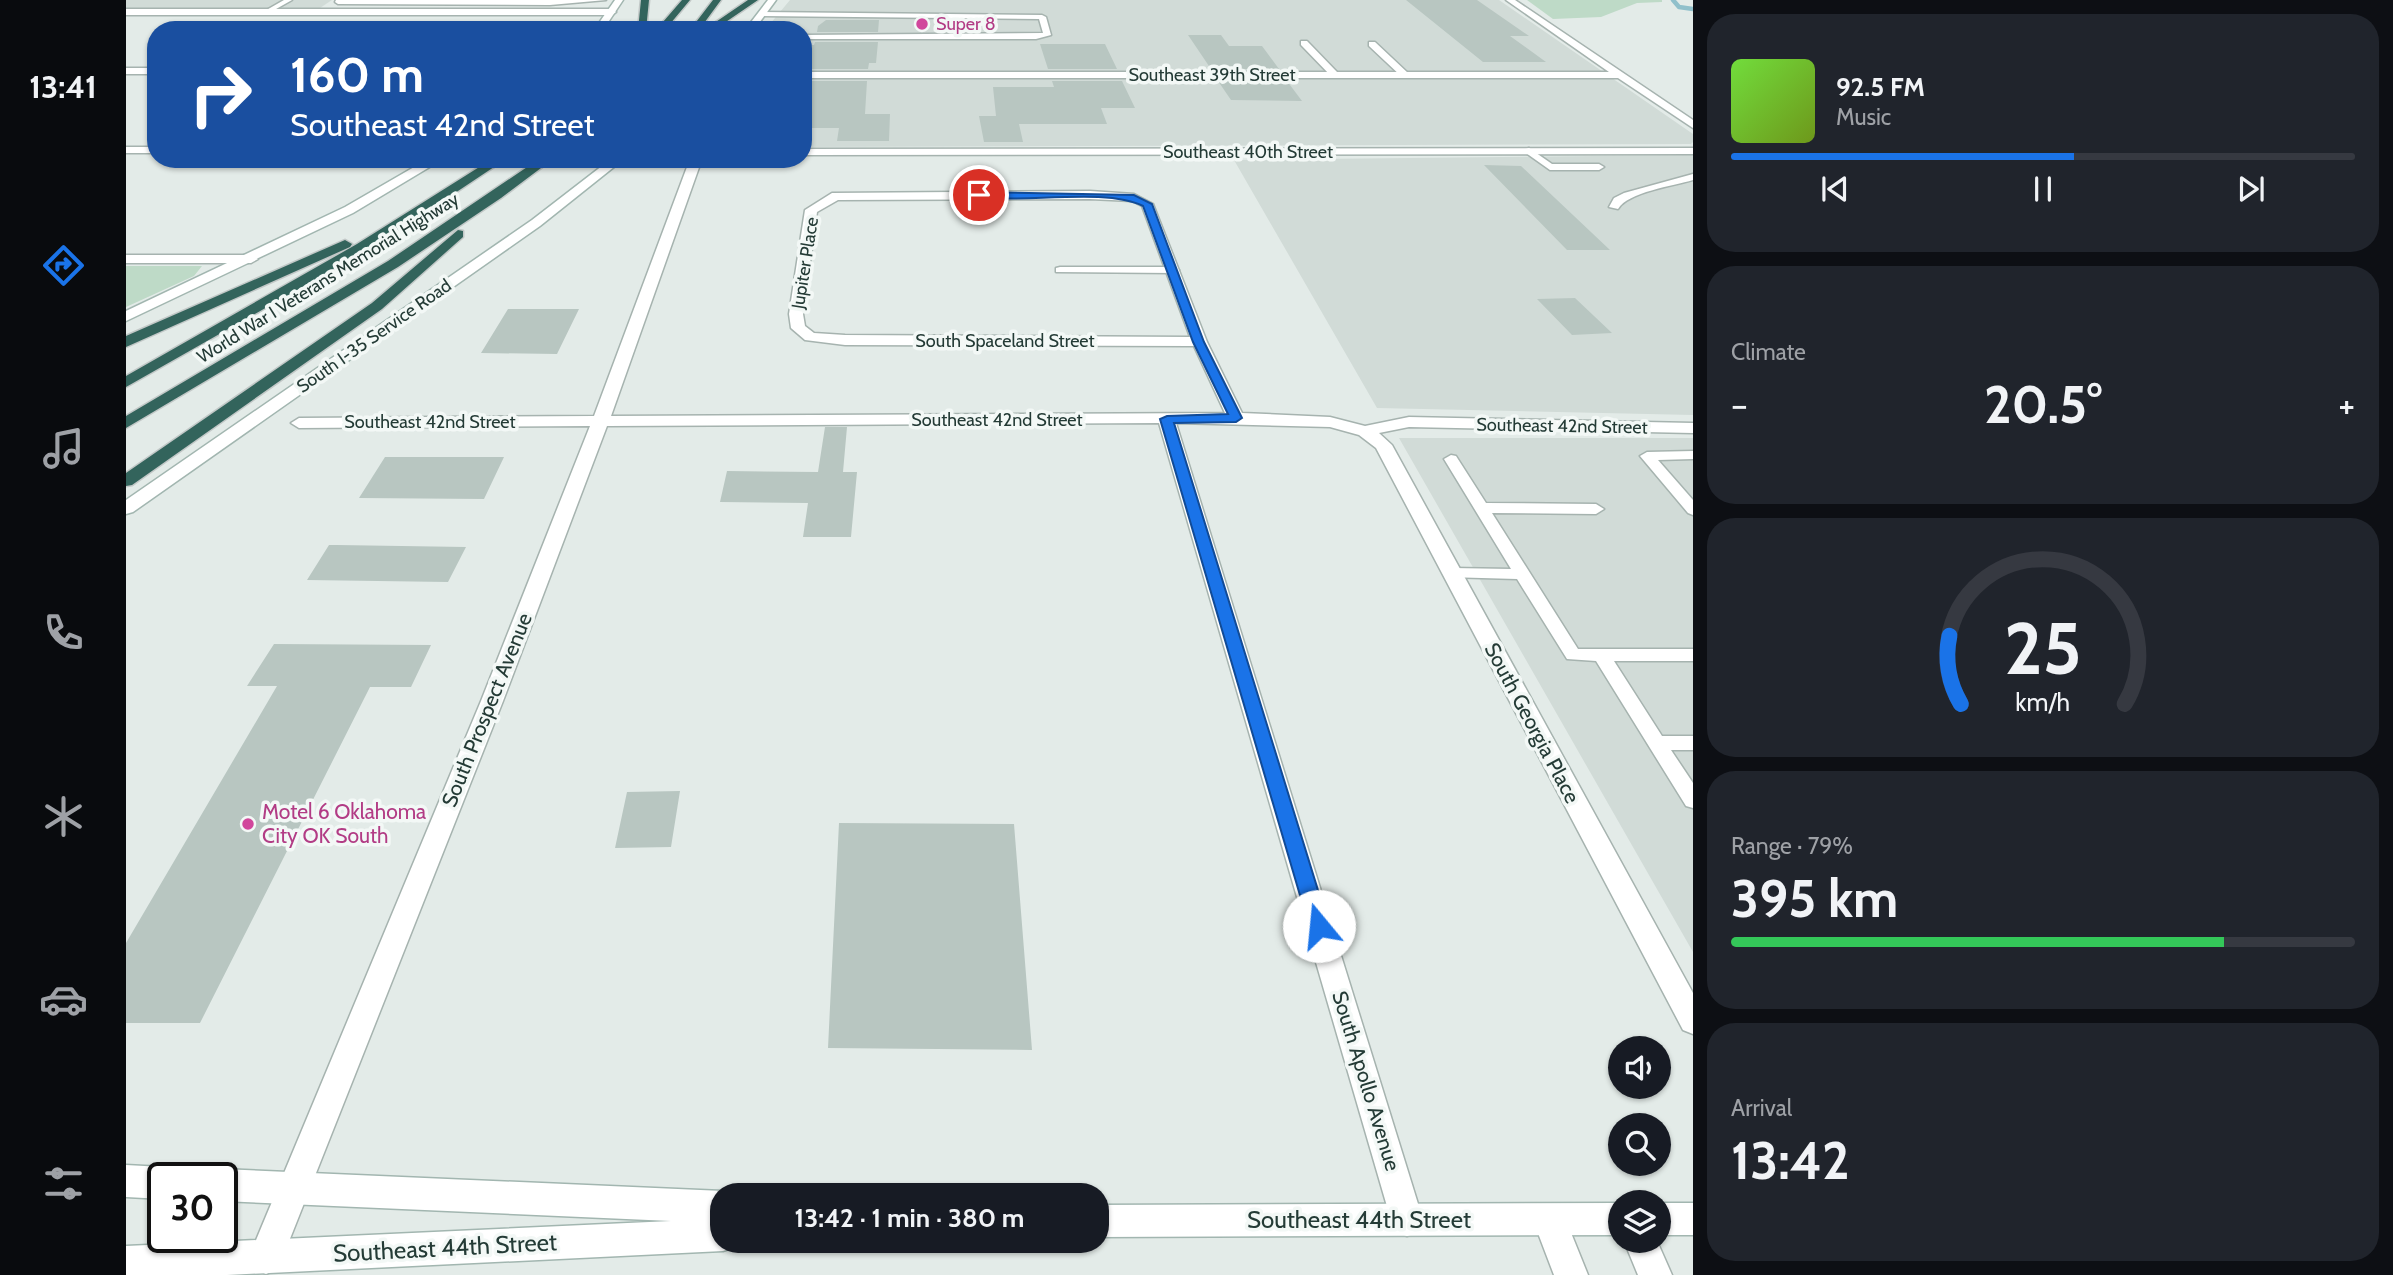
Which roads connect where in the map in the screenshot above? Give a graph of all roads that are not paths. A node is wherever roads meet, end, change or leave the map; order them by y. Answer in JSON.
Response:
{"nodes":[{"id":1,"x":289,"y":0,"type":"edge"},
{"id":2,"x":585,"y":0,"type":"edge"},
{"id":3,"x":603,"y":0,"type":"edge"},
{"id":4,"x":619,"y":0,"type":"edge"},
{"id":5,"x":645,"y":0,"type":"edge"},
{"id":6,"x":686,"y":0,"type":"edge"},
{"id":7,"x":717,"y":0,"type":"edge"},
{"id":8,"x":754,"y":0,"type":"edge"},
{"id":9,"x":772,"y":0,"type":"edge"},
{"id":10,"x":1510,"y":0,"type":"edge"},
{"id":11,"x":340,"y":1,"type":"edge"},
{"id":12,"x":515,"y":2,"type":"edge"},
{"id":13,"x":550,"y":3,"type":"junction"},
{"id":14,"x":126,"y":12,"type":"edge"},
{"id":15,"x":267,"y":12,"type":"junction"},
{"id":16,"x":325,"y":12,"type":"junction"},
{"id":17,"x":541,"y":12,"type":"junction"},
{"id":18,"x":612,"y":12,"type":"junction"},
{"id":19,"x":762,"y":13,"type":"junction"},
{"id":20,"x":800,"y":16,"type":"junction"},
{"id":21,"x":605,"y":21,"type":"edge"},
{"id":22,"x":643,"y":21,"type":"edge"},
{"id":23,"x":668,"y":21,"type":"edge"},
{"id":24,"x":701,"y":21,"type":"edge"},
{"id":25,"x":722,"y":21,"type":"edge"},
{"id":26,"x":756,"y":21,"type":"edge"},
{"id":27,"x":799,"y":21,"type":"edge"},
{"id":28,"x":812,"y":37,"type":"edge"},
{"id":29,"x":1304,"y":43,"type":"dead end"},
{"id":30,"x":1372,"y":44,"type":"dead end"},
{"id":31,"x":126,"y":71,"type":"edge"},
{"id":32,"x":147,"y":71,"type":"edge"},
{"id":33,"x":812,"y":75,"type":"edge"},
{"id":34,"x":1335,"y":75,"type":"junction"},
{"id":35,"x":1405,"y":75,"type":"junction"},
{"id":36,"x":1621,"y":75,"type":"junction"},
{"id":37,"x":1693,"y":125,"type":"edge"},
{"id":38,"x":126,"y":150,"type":"edge"},
{"id":39,"x":147,"y":150,"type":"edge"},
{"id":40,"x":1528,"y":151,"type":"junction"},
{"id":41,"x":1693,"y":151,"type":"edge"},
{"id":42,"x":812,"y":152,"type":"edge"},
{"id":43,"x":1599,"y":167,"type":"dead end"},
{"id":44,"x":421,"y":168,"type":"edge"},
{"id":45,"x":487,"y":168,"type":"edge"},
{"id":46,"x":535,"y":168,"type":"edge"},
{"id":47,"x":606,"y":168,"type":"edge"},
{"id":48,"x":693,"y":168,"type":"edge"},
{"id":49,"x":1693,"y":177,"type":"edge"},
{"id":50,"x":517,"y":182,"type":"junction"},
{"id":51,"x":442,"y":198,"type":"junction"},
{"id":52,"x":1614,"y":207,"type":"dead end"},
{"id":53,"x":126,"y":259,"type":"edge"},
{"id":54,"x":251,"y":259,"type":"junction"},
{"id":55,"x":1060,"y":270,"type":"dead end"},
{"id":56,"x":1173,"y":271,"type":"junction"},
{"id":57,"x":126,"y":317,"type":"edge"},
{"id":58,"x":810,"y":337,"type":"joint"},
{"id":59,"x":126,"y":342,"type":"edge"},
{"id":60,"x":1199,"y":342,"type":"junction"},
{"id":61,"x":126,"y":382,"type":"edge"},
{"id":62,"x":1236,"y":418,"type":"junction"},
{"id":63,"x":1167,"y":419,"type":"junction"},
{"id":64,"x":601,"y":421,"type":"junction"},
{"id":65,"x":126,"y":423,"type":"edge"},
{"id":66,"x":299,"y":423,"type":"dead end"},
{"id":67,"x":1693,"y":428,"type":"edge"},
{"id":68,"x":1365,"y":431,"type":"junction"},
{"id":69,"x":1693,"y":455,"type":"edge"},
{"id":70,"x":1451,"y":459,"type":"dead end"},
{"id":71,"x":126,"y":481,"type":"edge"},
{"id":72,"x":126,"y":508,"type":"edge"},
{"id":73,"x":1481,"y":508,"type":"junction"},
{"id":74,"x":1596,"y":509,"type":"dead end"},
{"id":75,"x":1693,"y":510,"type":"edge"},
{"id":76,"x":1452,"y":573,"type":"junction"},
{"id":77,"x":1522,"y":574,"type":"junction"},
{"id":78,"x":1601,"y":655,"type":"junction"},
{"id":79,"x":1693,"y":655,"type":"edge"},
{"id":80,"x":1656,"y":743,"type":"junction"},
{"id":81,"x":1693,"y":743,"type":"edge"},
{"id":82,"x":1693,"y":800,"type":"edge"},
{"id":83,"x":1693,"y":1021,"type":"edge"},
{"id":84,"x":126,"y":1181,"type":"edge"},
{"id":85,"x":147,"y":1182,"type":"edge"},
{"id":86,"x":238,"y":1186,"type":"edge"},
{"id":87,"x":293,"y":1189,"type":"junction"},
{"id":88,"x":710,"y":1207,"type":"edge"},
{"id":89,"x":1608,"y":1219,"type":"edge"},
{"id":90,"x":1671,"y":1219,"type":"edge"},
{"id":91,"x":1693,"y":1219,"type":"edge"},
{"id":92,"x":1407,"y":1220,"type":"junction"},
{"id":93,"x":1549,"y":1220,"type":"junction"},
{"id":94,"x":1109,"y":1221,"type":"edge"},
{"id":95,"x":710,"y":1236,"type":"edge"},
{"id":96,"x":1645,"y":1253,"type":"edge"},
{"id":97,"x":266,"y":1257,"type":"junction"},
{"id":98,"x":126,"y":1263,"type":"edge"},
{"id":99,"x":1571,"y":1275,"type":"edge"},
{"id":100,"x":1655,"y":1275,"type":"edge"}],
"edges":[{"from":1,"to":15,"type":"lane"},
{"from":2,"to":3,"type":"lane"},
{"from":2,"to":13,"type":"lane"},
{"from":4,"to":18,"type":"street"},
{"from":5,"to":22,"type":"highway"},
{"from":6,"to":23,"type":"highway"},
{"from":7,"to":24,"type":"highway"},
{"from":8,"to":25,"type":"highway"},
{"from":9,"to":19,"type":"street"},
{"from":10,"to":36,"type":"street"},
{"from":11,"to":12,"type":"lane"},
{"from":11,"to":16,"type":"lane"},
{"from":12,"to":13,"type":"lane"},
{"from":13,"to":17,"type":"lane"},
{"from":14,"to":15,"type":"street"},
{"from":15,"to":16,"type":"street"},
{"from":16,"to":17,"type":"street"},
{"from":17,"to":18,"type":"street"},
{"from":18,"to":21,"type":"street"},
{"from":19,"to":20,"type":"lane"},
{"from":19,"to":26,"type":"street"},
{"from":20,"to":27,"type":"lane"},
{"from":20,"to":28,"type":"lane"},
{"from":29,"to":34,"type":"lane"},
{"from":30,"to":35,"type":"lane"},
{"from":31,"to":32,"type":"street"},
{"from":33,"to":34,"type":"street","name":"Southeast 39th Street"},
{"from":34,"to":35,"type":"street","name":"Southeast 39th Street"},
{"from":35,"to":36,"type":"street","name":"Southeast 39th Street"},
{"from":36,"to":37,"type":"street"},
{"from":38,"to":39,"type":"street"},
{"from":40,"to":41,"type":"street","name":"Southeast 40th Street"},
{"from":40,"to":42,"type":"street","name":"Southeast 40th Street"},
{"from":40,"to":43,"type":"lane"},
{"from":44,"to":54,"type":"street"},
{"from":45,"to":51,"type":"highway","name":"World War I Veterans Memorial Highway"},
{"from":46,"to":50,"type":"highway","name":"World War I Veterans Memorial Highway"},
{"from":47,"to":72,"type":"street","name":"South I-35 Service Road"},
{"from":48,"to":64,"type":"street","name":"South Prospect Avenue"},
{"from":49,"to":52,"type":"lane"},
{"from":50,"to":65,"type":"highway","name":"World War I Veterans Memorial Highway"},
{"from":50,"to":71,"type":"highway"},
{"from":51,"to":59,"type":"highway"},
{"from":51,"to":61,"type":"highway","name":"World War I Veterans Memorial Highway"},
{"from":53,"to":54,"type":"street"},
{"from":54,"to":57,"type":"street"},
{"from":55,"to":56,"type":"lane"},
{"from":56,"to":58,"type":"street","name":"Jupiter Place"},
{"from":56,"to":60,"type":"street"},
{"from":58,"to":60,"type":"street","name":"South Spaceland Street"},
{"from":60,"to":62,"type":"street"},
{"from":62,"to":63,"type":"street","name":"Southeast 42nd Street"},
{"from":62,"to":68,"type":"street","name":"Southeast 42nd Street"},
{"from":63,"to":64,"type":"street","name":"Southeast 42nd Street"},
{"from":63,"to":92,"type":"street","name":"South Apollo Avenue"},
{"from":64,"to":66,"type":"street","name":"Southeast 42nd Street"},
{"from":64,"to":87,"type":"street","name":"South Prospect Avenue"},
{"from":67,"to":68,"type":"street","name":"Southeast 42nd Street"},
{"from":68,"to":76,"type":"street","name":"South Georgia Place"},
{"from":69,"to":75,"type":"lane"},
{"from":70,"to":73,"type":"lane"},
{"from":73,"to":74,"type":"lane"},
{"from":73,"to":77,"type":"lane"},
{"from":76,"to":77,"type":"lane"},
{"from":76,"to":83,"type":"street","name":"South Georgia Place"},
{"from":77,"to":78,"type":"lane"},
{"from":78,"to":79,"type":"lane"},
{"from":78,"to":80,"type":"lane"},
{"from":80,"to":81,"type":"lane"},
{"from":80,"to":82,"type":"lane"},
{"from":84,"to":85,"type":"street"},
{"from":86,"to":87,"type":"street","name":"Southeast 44th Street"},
{"from":87,"to":88,"type":"street","name":"Southeast 44th Street"},
{"from":87,"to":97,"type":"street","name":"South Prospect Avenue"},
{"from":89,"to":93,"type":"street","name":"Southeast 44th Street"},
{"from":90,"to":91,"type":"street"},
{"from":92,"to":93,"type":"street","name":"Southeast 44th Street"},
{"from":92,"to":94,"type":"street","name":"Southeast 44th Street"},
{"from":93,"to":99,"type":"street"},
{"from":95,"to":97,"type":"street","name":"Southeast 44th Street"},
{"from":96,"to":100,"type":"street"},
{"from":97,"to":98,"type":"street","name":"Southeast 44th Street"}]}
